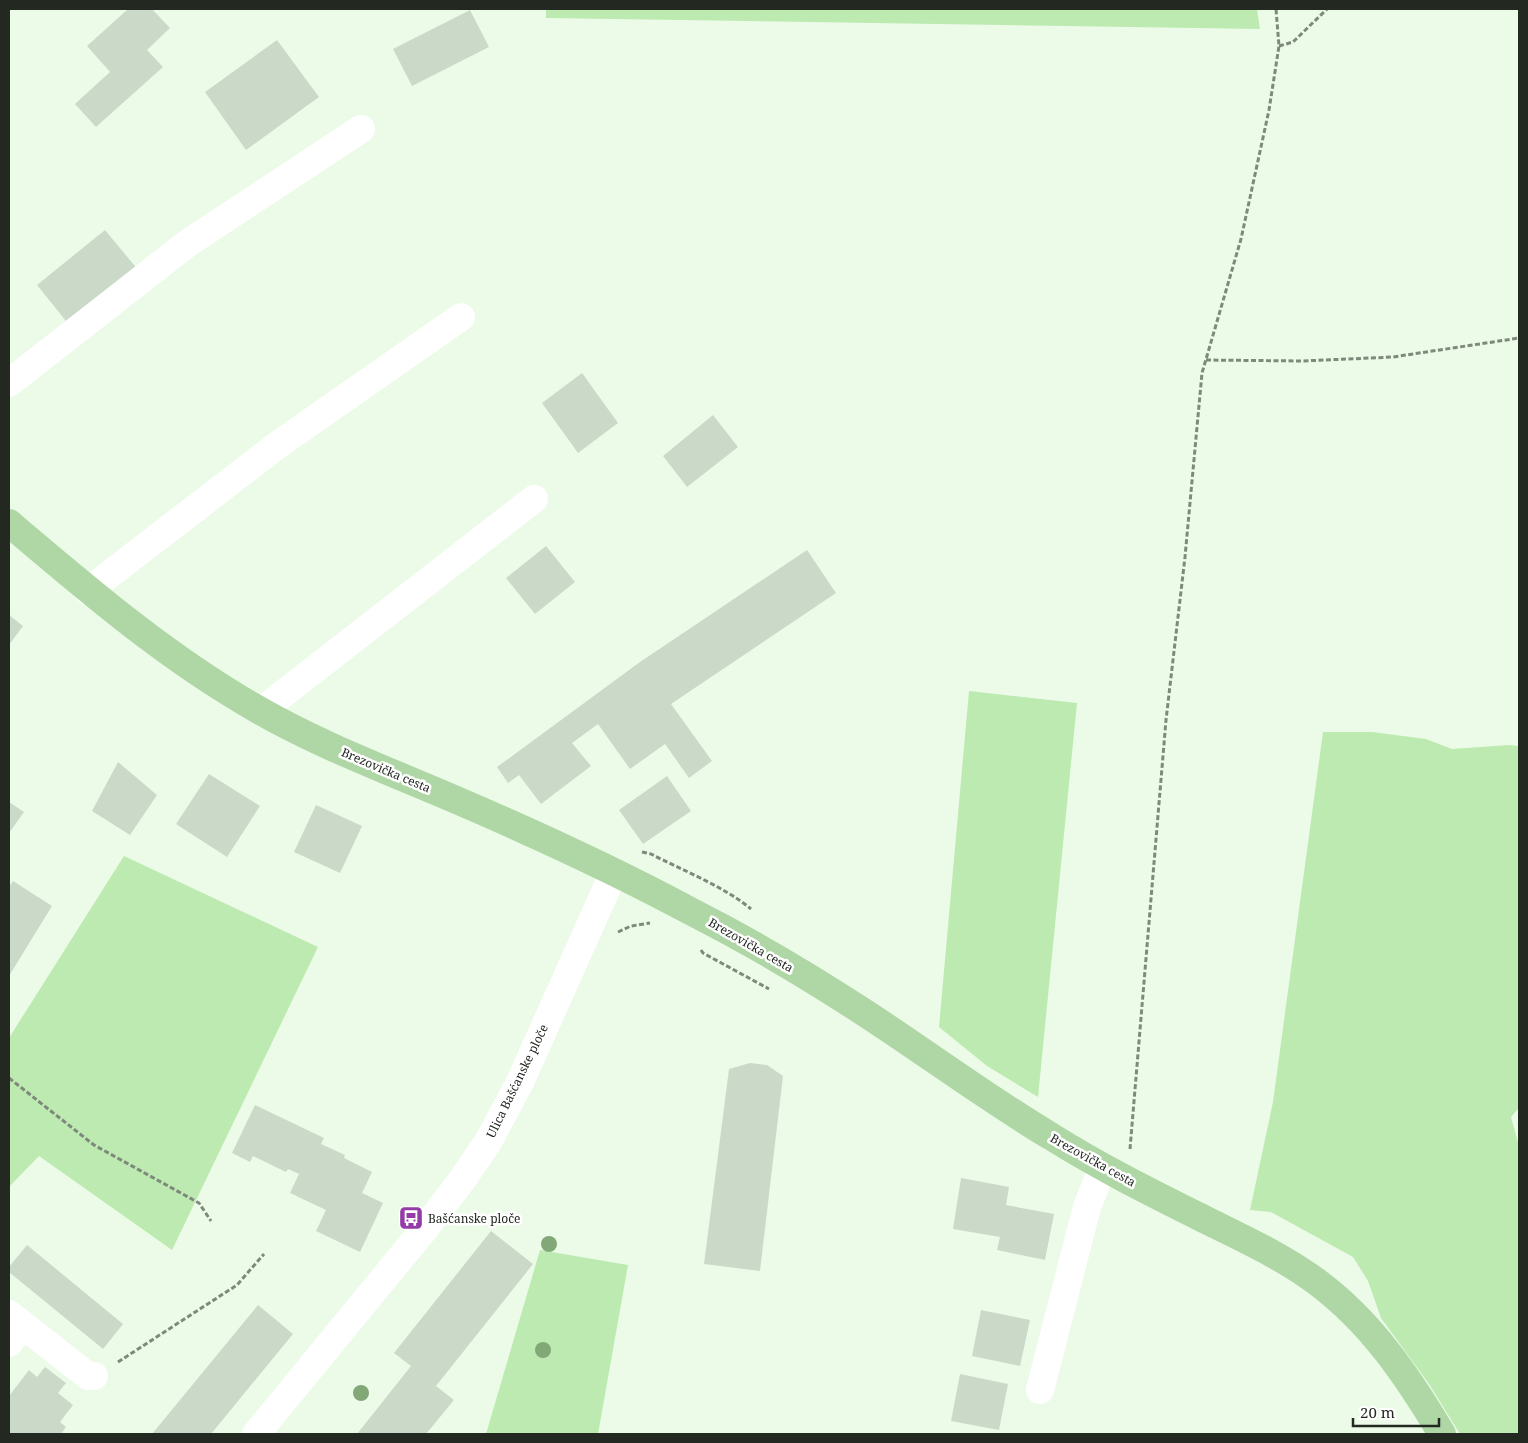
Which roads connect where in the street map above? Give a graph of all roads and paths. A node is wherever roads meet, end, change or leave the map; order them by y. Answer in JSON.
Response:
{"nodes":[{"id":1,"x":1276,"y":9,"type":"edge"},
{"id":2,"x":1327,"y":9,"type":"edge"},
{"id":3,"x":1279,"y":46,"type":"junction"},
{"id":4,"x":362,"y":129,"type":"dead end"},
{"id":5,"x":461,"y":317,"type":"dead end"},
{"id":6,"x":1519,"y":338,"type":"edge"},
{"id":7,"x":1206,"y":360,"type":"junction"},
{"id":8,"x":9,"y":383,"type":"edge"},
{"id":9,"x":534,"y":499,"type":"dead end"},
{"id":10,"x":9,"y":523,"type":"edge"},
{"id":11,"x":88,"y":591,"type":"junction"},
{"id":12,"x":261,"y":711,"type":"junction"},
{"id":13,"x":614,"y":872,"type":"junction"},
{"id":14,"x":657,"y":923,"type":"dead end"},
{"id":15,"x":616,"y":933,"type":"dead end"},
{"id":16,"x":699,"y":946,"type":"dead end"},
{"id":17,"x":773,"y":990,"type":"dead end"},
{"id":18,"x":9,"y":1078,"type":"edge"},
{"id":19,"x":1103,"y":1167,"type":"junction"},
{"id":20,"x":1128,"y":1180,"type":"junction"},
{"id":21,"x":211,"y":1221,"type":"dead end"},
{"id":22,"x":264,"y":1254,"type":"dead end"},
{"id":23,"x":13,"y":1327,"type":"edge"},
{"id":24,"x":94,"y":1376,"type":"joint"},
{"id":25,"x":1040,"y":1390,"type":"dead end"},
{"id":26,"x":256,"y":1434,"type":"edge"},
{"id":27,"x":1442,"y":1434,"type":"edge"}],
"edges":[{"from":1,"to":3,"type":"path"},
{"from":2,"to":3,"type":"path"},
{"from":3,"to":7,"type":"path"},
{"from":4,"to":8,"type":"street"},
{"from":5,"to":11,"type":"street"},
{"from":6,"to":7,"type":"path"},
{"from":7,"to":20,"type":"path"},
{"from":9,"to":12,"type":"street"},
{"from":10,"to":11,"type":"main road","name":"Brezovička cesta"},
{"from":11,"to":12,"type":"main road","name":"Brezovička cesta"},
{"from":12,"to":13,"type":"main road","name":"Brezovička cesta"},
{"from":13,"to":19,"type":"main road","name":"Brezovička cesta"},
{"from":13,"to":26,"type":"street","name":"Ulica Bašćanske ploče"},
{"from":14,"to":15,"type":"path"},
{"from":16,"to":17,"type":"path"},
{"from":18,"to":21,"type":"path"},
{"from":19,"to":20,"type":"main road","name":"Brezovička cesta"},
{"from":19,"to":25,"type":"street"},
{"from":20,"to":27,"type":"main road","name":"Brezovička cesta"},
{"from":22,"to":24,"type":"path"},
{"from":23,"to":24,"type":"street"}]}
